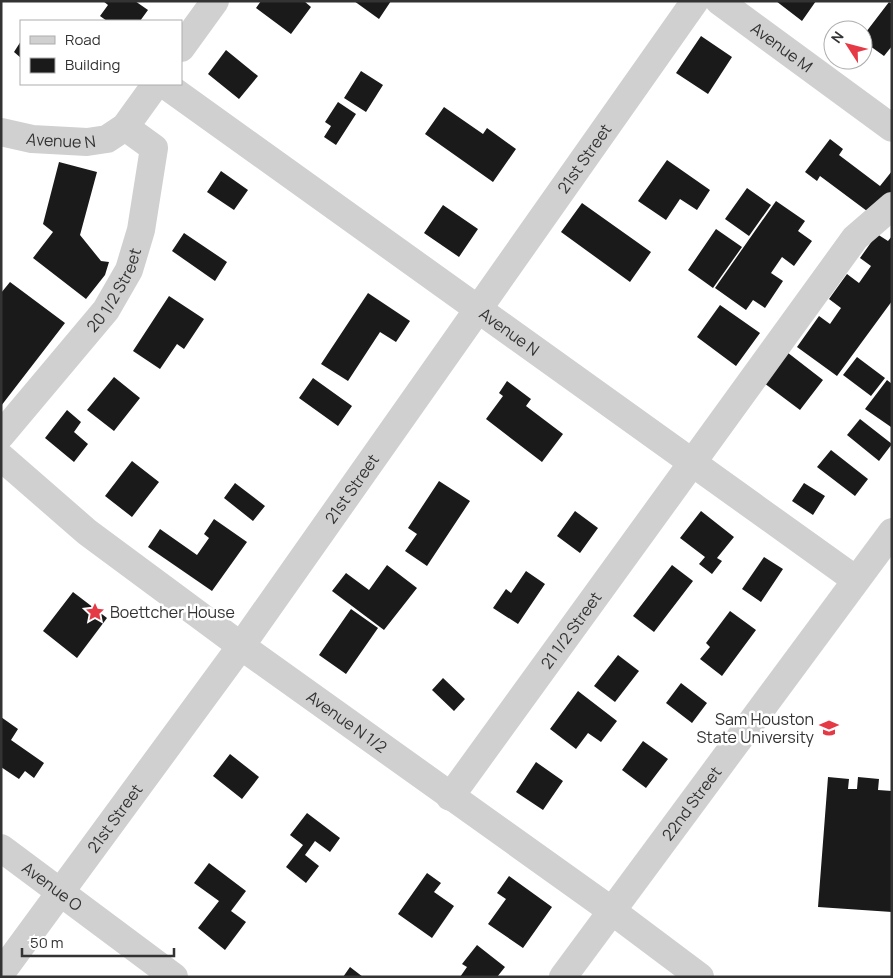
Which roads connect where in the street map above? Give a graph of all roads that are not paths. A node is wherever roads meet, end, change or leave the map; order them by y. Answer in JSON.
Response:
{"nodes":[{"id":1,"x":215,"y":1,"type":"edge"},
{"id":2,"x":695,"y":1,"type":"edge"},
{"id":3,"x":719,"y":1,"type":"edge"},
{"id":4,"x":182,"y":47,"type":"edge"},
{"id":5,"x":155,"y":85,"type":"edge"},
{"id":6,"x":165,"y":85,"type":"edge"},
{"id":7,"x":124,"y":126,"type":"junction"},
{"id":8,"x":892,"y":128,"type":"edge"},
{"id":9,"x":1,"y":132,"type":"edge"},
{"id":10,"x":892,"y":206,"type":"edge"},
{"id":11,"x":478,"y":308,"type":"junction"},
{"id":12,"x":1,"y":436,"type":"edge"},
{"id":13,"x":1,"y":457,"type":"edge"},
{"id":14,"x":692,"y":463,"type":"junction"},
{"id":15,"x":892,"y":532,"type":"edge"},
{"id":16,"x":856,"y":580,"type":"junction"},
{"id":17,"x":240,"y":646,"type":"junction"},
{"id":18,"x":450,"y":796,"type":"junction"},
{"id":19,"x":1,"y":848,"type":"edge"},
{"id":20,"x":61,"y":893,"type":"junction"},
{"id":21,"x":612,"y":911,"type":"junction"},
{"id":22,"x":1,"y":973,"type":"edge"},
{"id":23,"x":174,"y":977,"type":"edge"},
{"id":24,"x":563,"y":977,"type":"edge"},
{"id":25,"x":700,"y":977,"type":"edge"}],
"edges":[{"from":1,"to":4,"type":"street"},
{"from":2,"to":11,"type":"street","name":"21st Street"},
{"from":3,"to":8,"type":"street","name":"Avenue M"},
{"from":5,"to":7,"type":"street","name":"Avenue N"},
{"from":6,"to":11,"type":"street","name":"Avenue N"},
{"from":7,"to":9,"type":"street","name":"Avenue N"},
{"from":7,"to":12,"type":"street","name":"20 1/2 Street"},
{"from":10,"to":14,"type":"street","name":"21 1/2 Street"},
{"from":11,"to":14,"type":"street","name":"Avenue N"},
{"from":11,"to":17,"type":"street","name":"21st Street"},
{"from":13,"to":17,"type":"street","name":"Avenue N 1/2"},
{"from":14,"to":16,"type":"street","name":"Avenue N"},
{"from":14,"to":18,"type":"street","name":"21 1/2 Street"},
{"from":15,"to":16,"type":"street","name":"22nd Street"},
{"from":16,"to":21,"type":"street","name":"22nd Street"},
{"from":17,"to":18,"type":"street","name":"Avenue N 1/2"},
{"from":17,"to":20,"type":"street","name":"21st Street"},
{"from":18,"to":21,"type":"street","name":"Avenue N 1/2"},
{"from":19,"to":20,"type":"street","name":"Avenue O"},
{"from":20,"to":22,"type":"street","name":"21st Street"},
{"from":20,"to":23,"type":"street","name":"Avenue O"},
{"from":21,"to":24,"type":"street","name":"22nd Street"},
{"from":21,"to":25,"type":"street","name":"Avenue N 1/2"}]}
